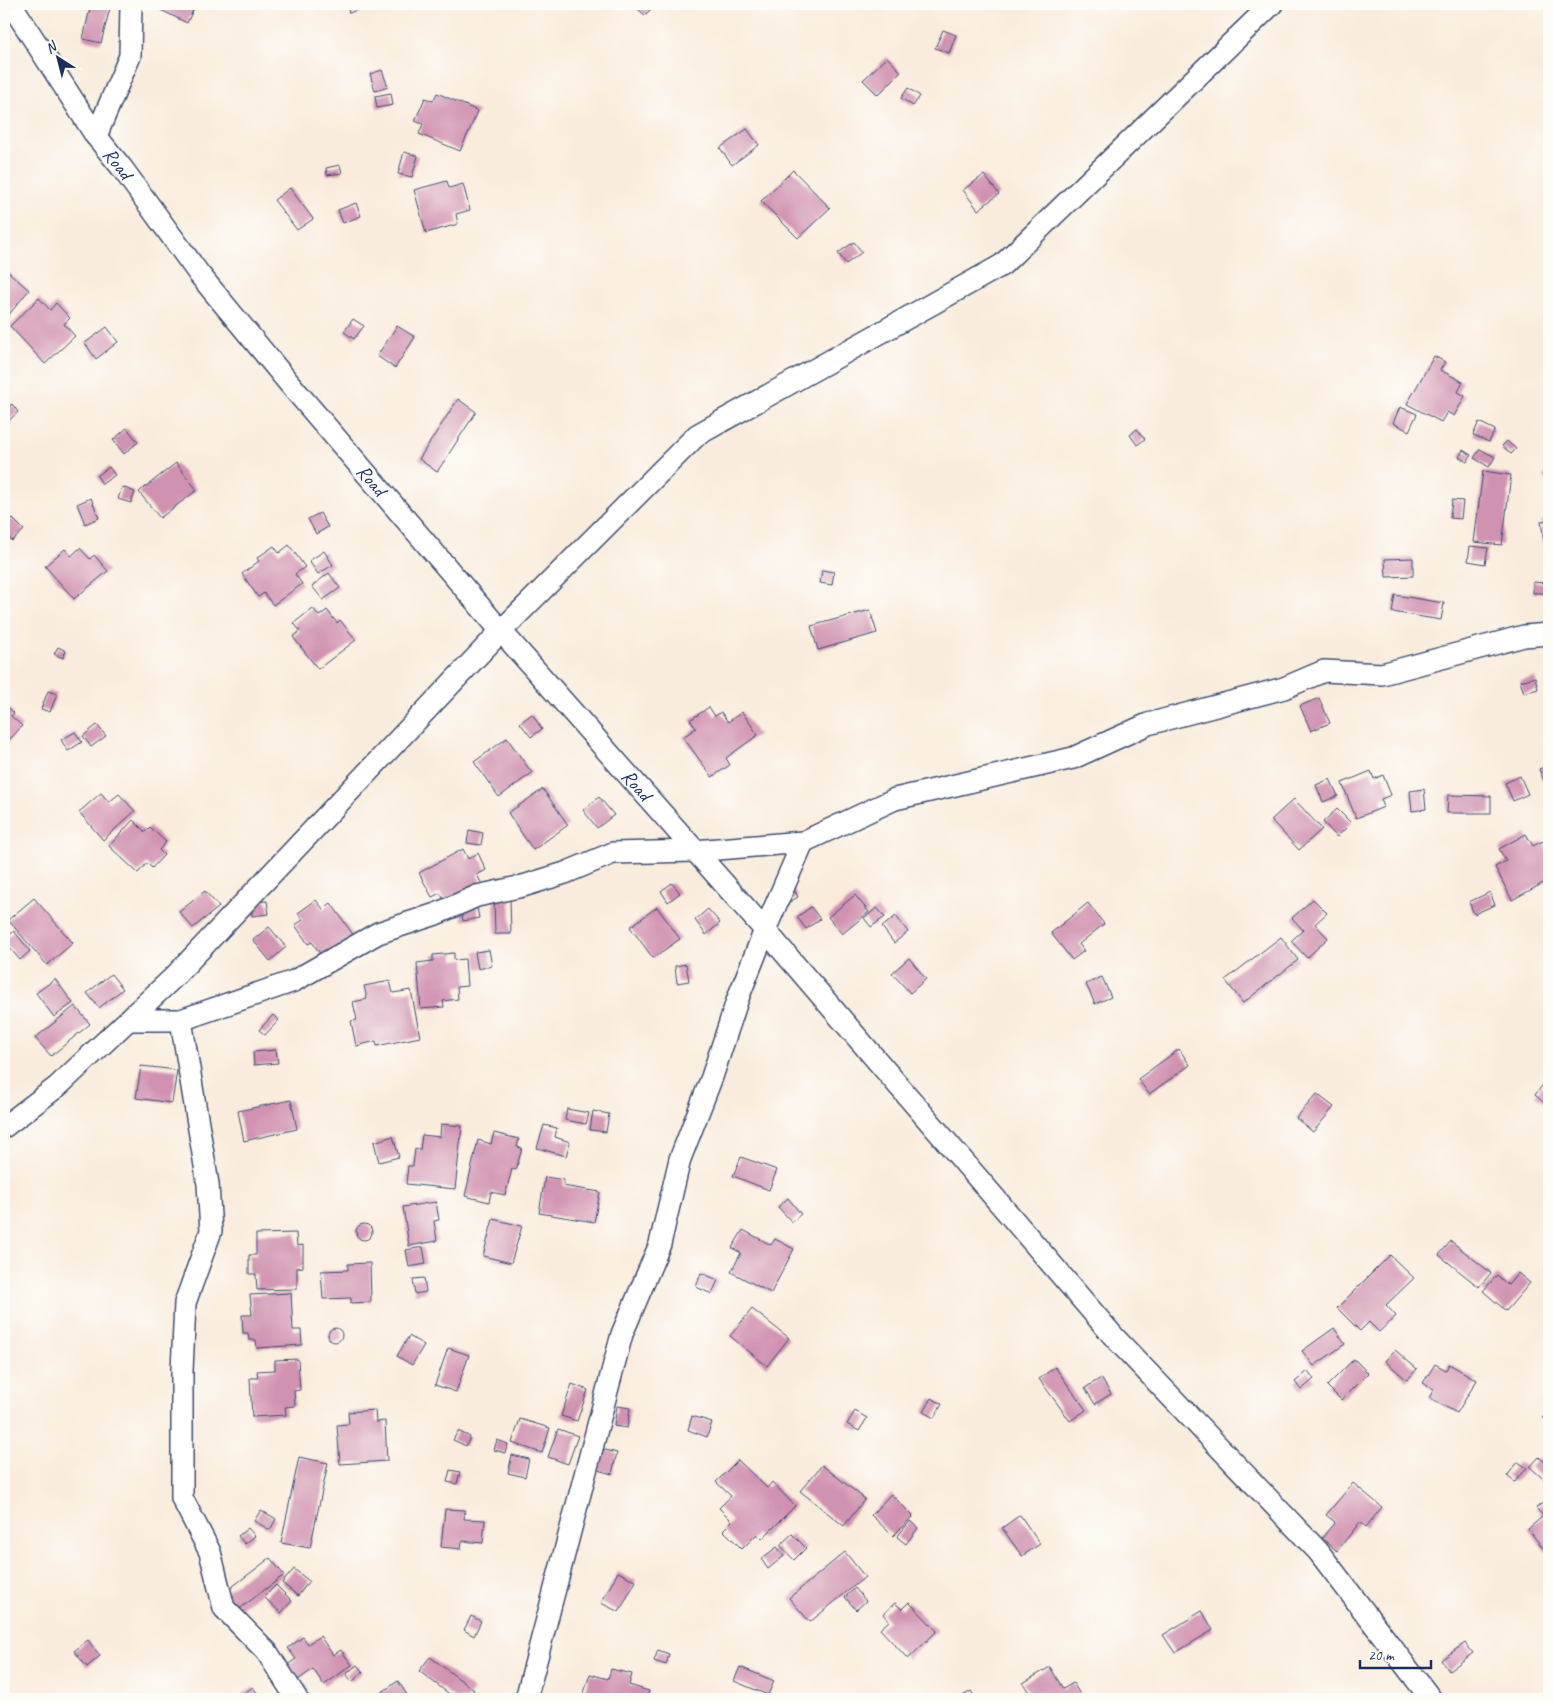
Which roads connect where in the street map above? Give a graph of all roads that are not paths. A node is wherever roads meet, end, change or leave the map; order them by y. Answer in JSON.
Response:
{"nodes":[{"id":1,"x":11,"y":4,"type":"edge"},
{"id":2,"x":131,"y":4,"type":"edge"},
{"id":3,"x":1272,"y":4,"type":"edge"},
{"id":4,"x":96,"y":136,"type":"junction"},
{"id":5,"x":501,"y":631,"type":"junction"},
{"id":6,"x":1549,"y":634,"type":"edge"},
{"id":7,"x":803,"y":842,"type":"junction"},
{"id":8,"x":694,"y":851,"type":"junction"},
{"id":9,"x":765,"y":930,"type":"junction"},
{"id":10,"x":129,"y":1020,"type":"junction"},
{"id":11,"x":181,"y":1020,"type":"junction"},
{"id":12,"x":8,"y":1121,"type":"edge"},
{"id":13,"x":297,"y":1699,"type":"edge"},
{"id":14,"x":526,"y":1699,"type":"edge"},
{"id":15,"x":1431,"y":1699,"type":"edge"}],
"edges":[{"from":1,"to":4,"type":"street","name":"Road"},
{"from":2,"to":4,"type":"street"},
{"from":3,"to":5,"type":"street"},
{"from":4,"to":5,"type":"street","name":"Road"},
{"from":5,"to":8,"type":"street","name":"Road"},
{"from":5,"to":10,"type":"street"},
{"from":6,"to":7,"type":"street"},
{"from":7,"to":8,"type":"street"},
{"from":7,"to":9,"type":"street"},
{"from":8,"to":9,"type":"street","name":"Road"},
{"from":8,"to":11,"type":"street"},
{"from":9,"to":14,"type":"street"},
{"from":9,"to":15,"type":"street","name":"Road"},
{"from":10,"to":11,"type":"street"},
{"from":10,"to":12,"type":"street"},
{"from":11,"to":13,"type":"street"}]}
